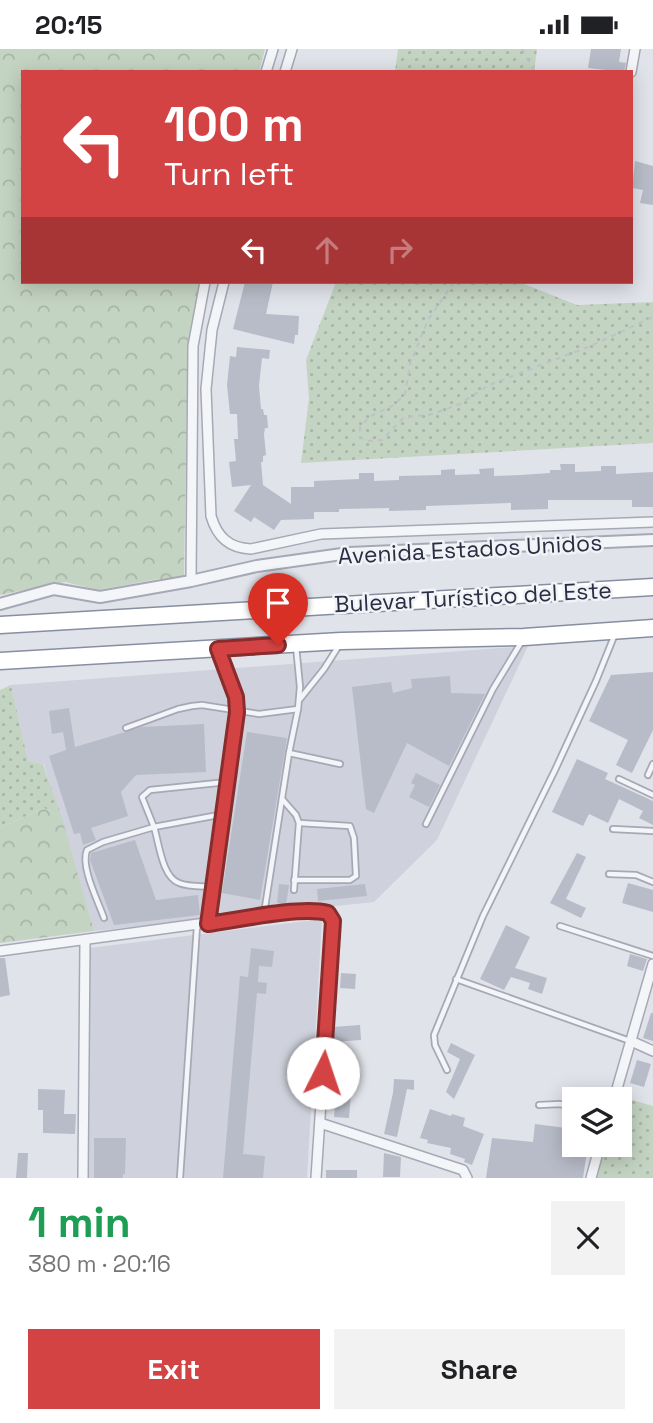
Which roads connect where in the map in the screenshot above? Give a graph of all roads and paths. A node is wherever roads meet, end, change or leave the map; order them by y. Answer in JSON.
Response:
{"nodes":[{"id":1,"x":273,"y":49,"type":"edge"},
{"id":2,"x":292,"y":49,"type":"edge"},
{"id":3,"x":522,"y":49,"type":"edge"},
{"id":4,"x":635,"y":49,"type":"edge"},
{"id":5,"x":267,"y":70,"type":"edge"},
{"id":6,"x":286,"y":70,"type":"edge"},
{"id":7,"x":534,"y":70,"type":"edge"},
{"id":8,"x":632,"y":70,"type":"edge"},
{"id":9,"x":205,"y":284,"type":"edge"},
{"id":10,"x":224,"y":284,"type":"edge"},
{"id":11,"x":453,"y":284,"type":"edge"},
{"id":12,"x":653,"y":317,"type":"edge"},
{"id":13,"x":653,"y":522,"type":"edge"},
{"id":14,"x":653,"y":540,"type":"edge"},
{"id":15,"x":191,"y":581,"type":"junction"},
{"id":16,"x":653,"y":587,"type":"edge"},
{"id":17,"x":0,"y":604,"type":"edge"},
{"id":18,"x":0,"y":625,"type":"edge"},
{"id":19,"x":653,"y":628,"type":"edge"},
{"id":20,"x":616,"y":630,"type":"junction"},
{"id":21,"x":524,"y":637,"type":"junction"},
{"id":22,"x":341,"y":641,"type":"junction"},
{"id":23,"x":296,"y":644,"type":"junction"},
{"id":24,"x":218,"y":649,"type":"junction"},
{"id":25,"x":33,"y":659,"type":"junction"},
{"id":26,"x":0,"y":661,"type":"edge"},
{"id":27,"x":0,"y":673,"type":"edge"},
{"id":28,"x":299,"y":699,"type":"junction"},
{"id":29,"x":298,"y":709,"type":"junction"},
{"id":30,"x":237,"y":712,"type":"junction"},
{"id":31,"x":126,"y":728,"type":"dead end"},
{"id":32,"x":289,"y":754,"type":"junction"},
{"id":33,"x":340,"y":764,"type":"dead end"},
{"id":34,"x":653,"y":764,"type":"edge"},
{"id":35,"x":648,"y":775,"type":"dead end"},
{"id":36,"x":620,"y":779,"type":"dead end"},
{"id":37,"x":228,"y":782,"type":"junction"},
{"id":38,"x":653,"y":795,"type":"edge"},
{"id":39,"x":282,"y":799,"type":"junction"},
{"id":40,"x":223,"y":814,"type":"junction"},
{"id":41,"x":299,"y":823,"type":"junction"},
{"id":42,"x":426,"y":824,"type":"dead end"},
{"id":43,"x":155,"y":827,"type":"junction"},
{"id":44,"x":613,"y":829,"type":"dead end"},
{"id":45,"x":653,"y":831,"type":"edge"},
{"id":46,"x":609,"y":874,"type":"dead end"},
{"id":47,"x":294,"y":880,"type":"junction"},
{"id":48,"x":653,"y":882,"type":"edge"},
{"id":49,"x":213,"y":887,"type":"junction"},
{"id":50,"x":294,"y":890,"type":"dead end"},
{"id":51,"x":264,"y":915,"type":"junction"},
{"id":52,"x":104,"y":918,"type":"dead end"},
{"id":53,"x":208,"y":924,"type":"junction"},
{"id":54,"x":197,"y":926,"type":"junction"},
{"id":55,"x":560,"y":926,"type":"dead end"},
{"id":56,"x":85,"y":941,"type":"junction"},
{"id":57,"x":0,"y":951,"type":"edge"},
{"id":58,"x":653,"y":956,"type":"edge"},
{"id":59,"x":653,"y":964,"type":"edge"},
{"id":60,"x":456,"y":979,"type":"junction"},
{"id":61,"x":631,"y":1041,"type":"junction"},
{"id":62,"x":653,"y":1051,"type":"edge"},
{"id":63,"x":447,"y":1070,"type":"dead end"},
{"id":64,"x":618,"y":1087,"type":"edge"},
{"id":65,"x":539,"y":1105,"type":"dead end"},
{"id":66,"x":562,"y":1105,"type":"edge"},
{"id":67,"x":320,"y":1123,"type":"junction"},
{"id":68,"x":596,"y":1157,"type":"edge"},
{"id":69,"x":83,"y":1178,"type":"edge"},
{"id":70,"x":180,"y":1178,"type":"edge"},
{"id":71,"x":316,"y":1178,"type":"edge"},
{"id":72,"x":467,"y":1178,"type":"edge"},
{"id":73,"x":590,"y":1178,"type":"edge"}],
"edges":[{"from":1,"to":5,"type":"street"},
{"from":2,"to":6,"type":"street"},
{"from":3,"to":7,"type":"path"},
{"from":4,"to":8,"type":"street"},
{"from":9,"to":15,"type":"street"},
{"from":10,"to":13,"type":"street"},
{"from":11,"to":12,"type":"path"},
{"from":14,"to":15,"type":"street","name":"Avenida Estados Unidos"},
{"from":15,"to":17,"type":"street","name":"Avenida Estados Unidos"},
{"from":16,"to":18,"type":"highway","name":"Bulevar Turístico del Este"},
{"from":19,"to":20,"type":"highway","name":"Bulevar Turístico del Este"},
{"from":20,"to":21,"type":"highway","name":"Bulevar Turístico del Este"},
{"from":20,"to":60,"type":"lane"},
{"from":21,"to":22,"type":"highway","name":"Bulevar Turístico del Este"},
{"from":21,"to":42,"type":"lane"},
{"from":22,"to":23,"type":"highway","name":"Bulevar Turístico del Este"},
{"from":22,"to":28,"type":"lane"},
{"from":23,"to":24,"type":"highway","name":"Bulevar Turístico del Este"},
{"from":23,"to":28,"type":"lane"},
{"from":24,"to":25,"type":"highway","name":"Bulevar Turístico del Este"},
{"from":24,"to":30,"type":"lane"},
{"from":25,"to":26,"type":"highway","name":"Bulevar Turístico del Este"},
{"from":25,"to":27,"type":"highway"},
{"from":28,"to":29,"type":"lane"},
{"from":29,"to":30,"type":"lane"},
{"from":29,"to":32,"type":"lane"},
{"from":30,"to":31,"type":"lane"},
{"from":30,"to":37,"type":"lane"},
{"from":32,"to":33,"type":"lane"},
{"from":32,"to":39,"type":"lane"},
{"from":34,"to":35,"type":"lane"},
{"from":36,"to":38,"type":"lane"},
{"from":37,"to":40,"type":"lane"},
{"from":37,"to":43,"type":"lane"},
{"from":39,"to":41,"type":"lane"},
{"from":39,"to":51,"type":"lane"},
{"from":40,"to":43,"type":"lane"},
{"from":40,"to":49,"type":"lane"},
{"from":41,"to":47,"type":"lane"},
{"from":41,"to":47,"type":"lane"},
{"from":43,"to":49,"type":"lane"},
{"from":43,"to":52,"type":"lane"},
{"from":44,"to":45,"type":"lane"},
{"from":46,"to":48,"type":"lane"},
{"from":47,"to":50,"type":"lane"},
{"from":49,"to":53,"type":"lane"},
{"from":51,"to":53,"type":"street"},
{"from":51,"to":67,"type":"street"},
{"from":53,"to":54,"type":"street"},
{"from":54,"to":56,"type":"street"},
{"from":54,"to":70,"type":"lane"},
{"from":55,"to":58,"type":"lane"},
{"from":56,"to":57,"type":"street"},
{"from":56,"to":69,"type":"street"},
{"from":59,"to":61,"type":"street"},
{"from":60,"to":61,"type":"lane"},
{"from":60,"to":63,"type":"lane"},
{"from":61,"to":62,"type":"street"},
{"from":61,"to":64,"type":"street"},
{"from":65,"to":66,"type":"lane"},
{"from":67,"to":71,"type":"street"},
{"from":67,"to":72,"type":"street"},
{"from":68,"to":73,"type":"street"}]}
